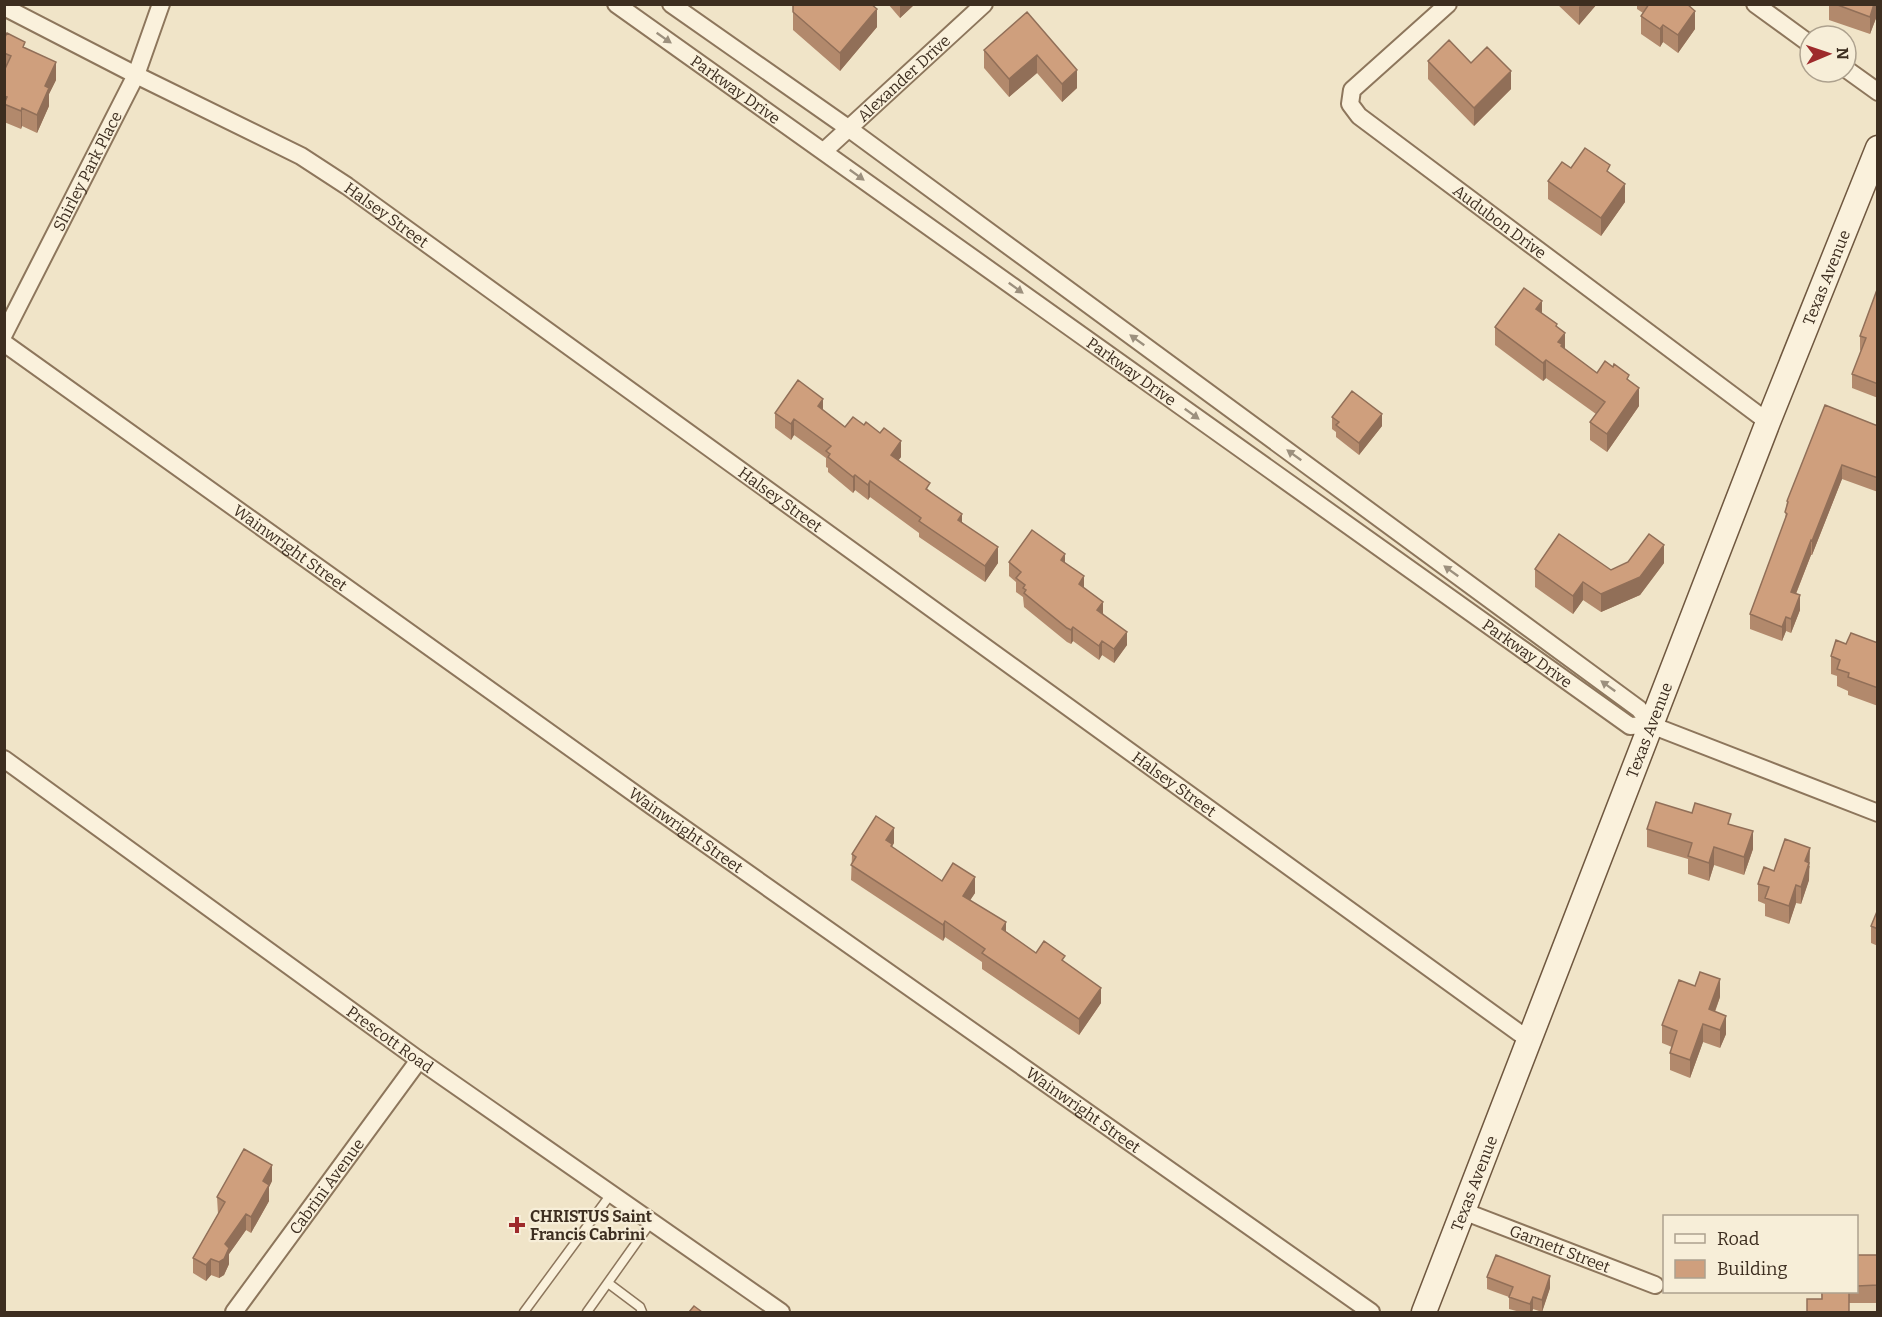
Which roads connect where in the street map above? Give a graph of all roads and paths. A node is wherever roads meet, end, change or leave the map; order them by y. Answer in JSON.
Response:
{"nodes":[{"id":1,"x":161,"y":4,"type":"edge"},
{"id":2,"x":616,"y":4,"type":"edge"},
{"id":3,"x":671,"y":4,"type":"edge"},
{"id":4,"x":984,"y":4,"type":"edge"},
{"id":5,"x":1448,"y":4,"type":"edge"},
{"id":6,"x":1755,"y":4,"type":"edge"},
{"id":7,"x":4,"y":7,"type":"edge"},
{"id":8,"x":1798,"y":35,"type":"edge"},
{"id":9,"x":136,"y":75,"type":"junction"},
{"id":10,"x":1858,"y":78,"type":"edge"},
{"id":11,"x":1878,"y":92,"type":"edge"},
{"id":12,"x":848,"y":128,"type":"junction"},
{"id":13,"x":1878,"y":148,"type":"edge"},
{"id":14,"x":824,"y":151,"type":"junction"},
{"id":15,"x":4,"y":334,"type":"edge"},
{"id":16,"x":4,"y":343,"type":"edge"},
{"id":17,"x":1768,"y":422,"type":"junction"},
{"id":18,"x":1651,"y":725,"type":"junction"},
{"id":19,"x":4,"y":759,"type":"edge"},
{"id":20,"x":1878,"y":813,"type":"edge"},
{"id":21,"x":1529,"y":1040,"type":"junction"},
{"id":22,"x":419,"y":1060,"type":"junction"},
{"id":23,"x":611,"y":1194,"type":"junction"},
{"id":24,"x":1463,"y":1211,"type":"junction"},
{"id":25,"x":651,"y":1222,"type":"junction"},
{"id":26,"x":608,"y":1283,"type":"junction"},
{"id":27,"x":1655,"y":1285,"type":"dead end"},
{"id":28,"x":234,"y":1312,"type":"edge"},
{"id":29,"x":524,"y":1312,"type":"edge"},
{"id":30,"x":588,"y":1312,"type":"edge"},
{"id":31,"x":642,"y":1312,"type":"edge"},
{"id":32,"x":781,"y":1312,"type":"edge"},
{"id":33,"x":1371,"y":1312,"type":"edge"},
{"id":34,"x":1424,"y":1312,"type":"edge"}],
"edges":[{"from":1,"to":9,"type":"street","name":"Shirley Park Place"},
{"from":2,"to":14,"type":"street","name":"Parkway Drive","one_way":true},
{"from":3,"to":12,"type":"street","name":"Parkway Drive"},
{"from":4,"to":12,"type":"street","name":"Alexander Drive"},
{"from":5,"to":17,"type":"street","name":"Audubon Drive"},
{"from":6,"to":8,"type":"street"},
{"from":7,"to":9,"type":"street","name":"Halsey Street"},
{"from":9,"to":15,"type":"street","name":"Shirley Park Place"},
{"from":9,"to":21,"type":"street","name":"Halsey Street"},
{"from":10,"to":11,"type":"street"},
{"from":12,"to":14,"type":"street","name":"Alexander Drive"},
{"from":18,"to":12,"type":"street","name":"Parkway Drive","one_way":true},
{"from":13,"to":17,"type":"street","name":"Texas Avenue"},
{"from":14,"to":18,"type":"street","name":"Parkway Drive","one_way":true},
{"from":16,"to":33,"type":"street","name":"Wainwright Street"},
{"from":17,"to":18,"type":"street","name":"Texas Avenue"},
{"from":18,"to":20,"type":"street","name":"Parkway Drive"},
{"from":18,"to":21,"type":"street","name":"Texas Avenue"},
{"from":19,"to":22,"type":"street","name":"Prescott Road"},
{"from":21,"to":24,"type":"street","name":"Texas Avenue"},
{"from":22,"to":23,"type":"street","name":"Prescott Road"},
{"from":22,"to":28,"type":"street","name":"Cabrini Avenue"},
{"from":23,"to":25,"type":"street","name":"Prescott Road"},
{"from":23,"to":29,"type":"lane"},
{"from":24,"to":27,"type":"street","name":"Garnett Street"},
{"from":24,"to":34,"type":"street","name":"Texas Avenue"},
{"from":25,"to":26,"type":"lane"},
{"from":25,"to":32,"type":"street","name":"Prescott Road"},
{"from":26,"to":30,"type":"lane"},
{"from":26,"to":31,"type":"lane"}]}
